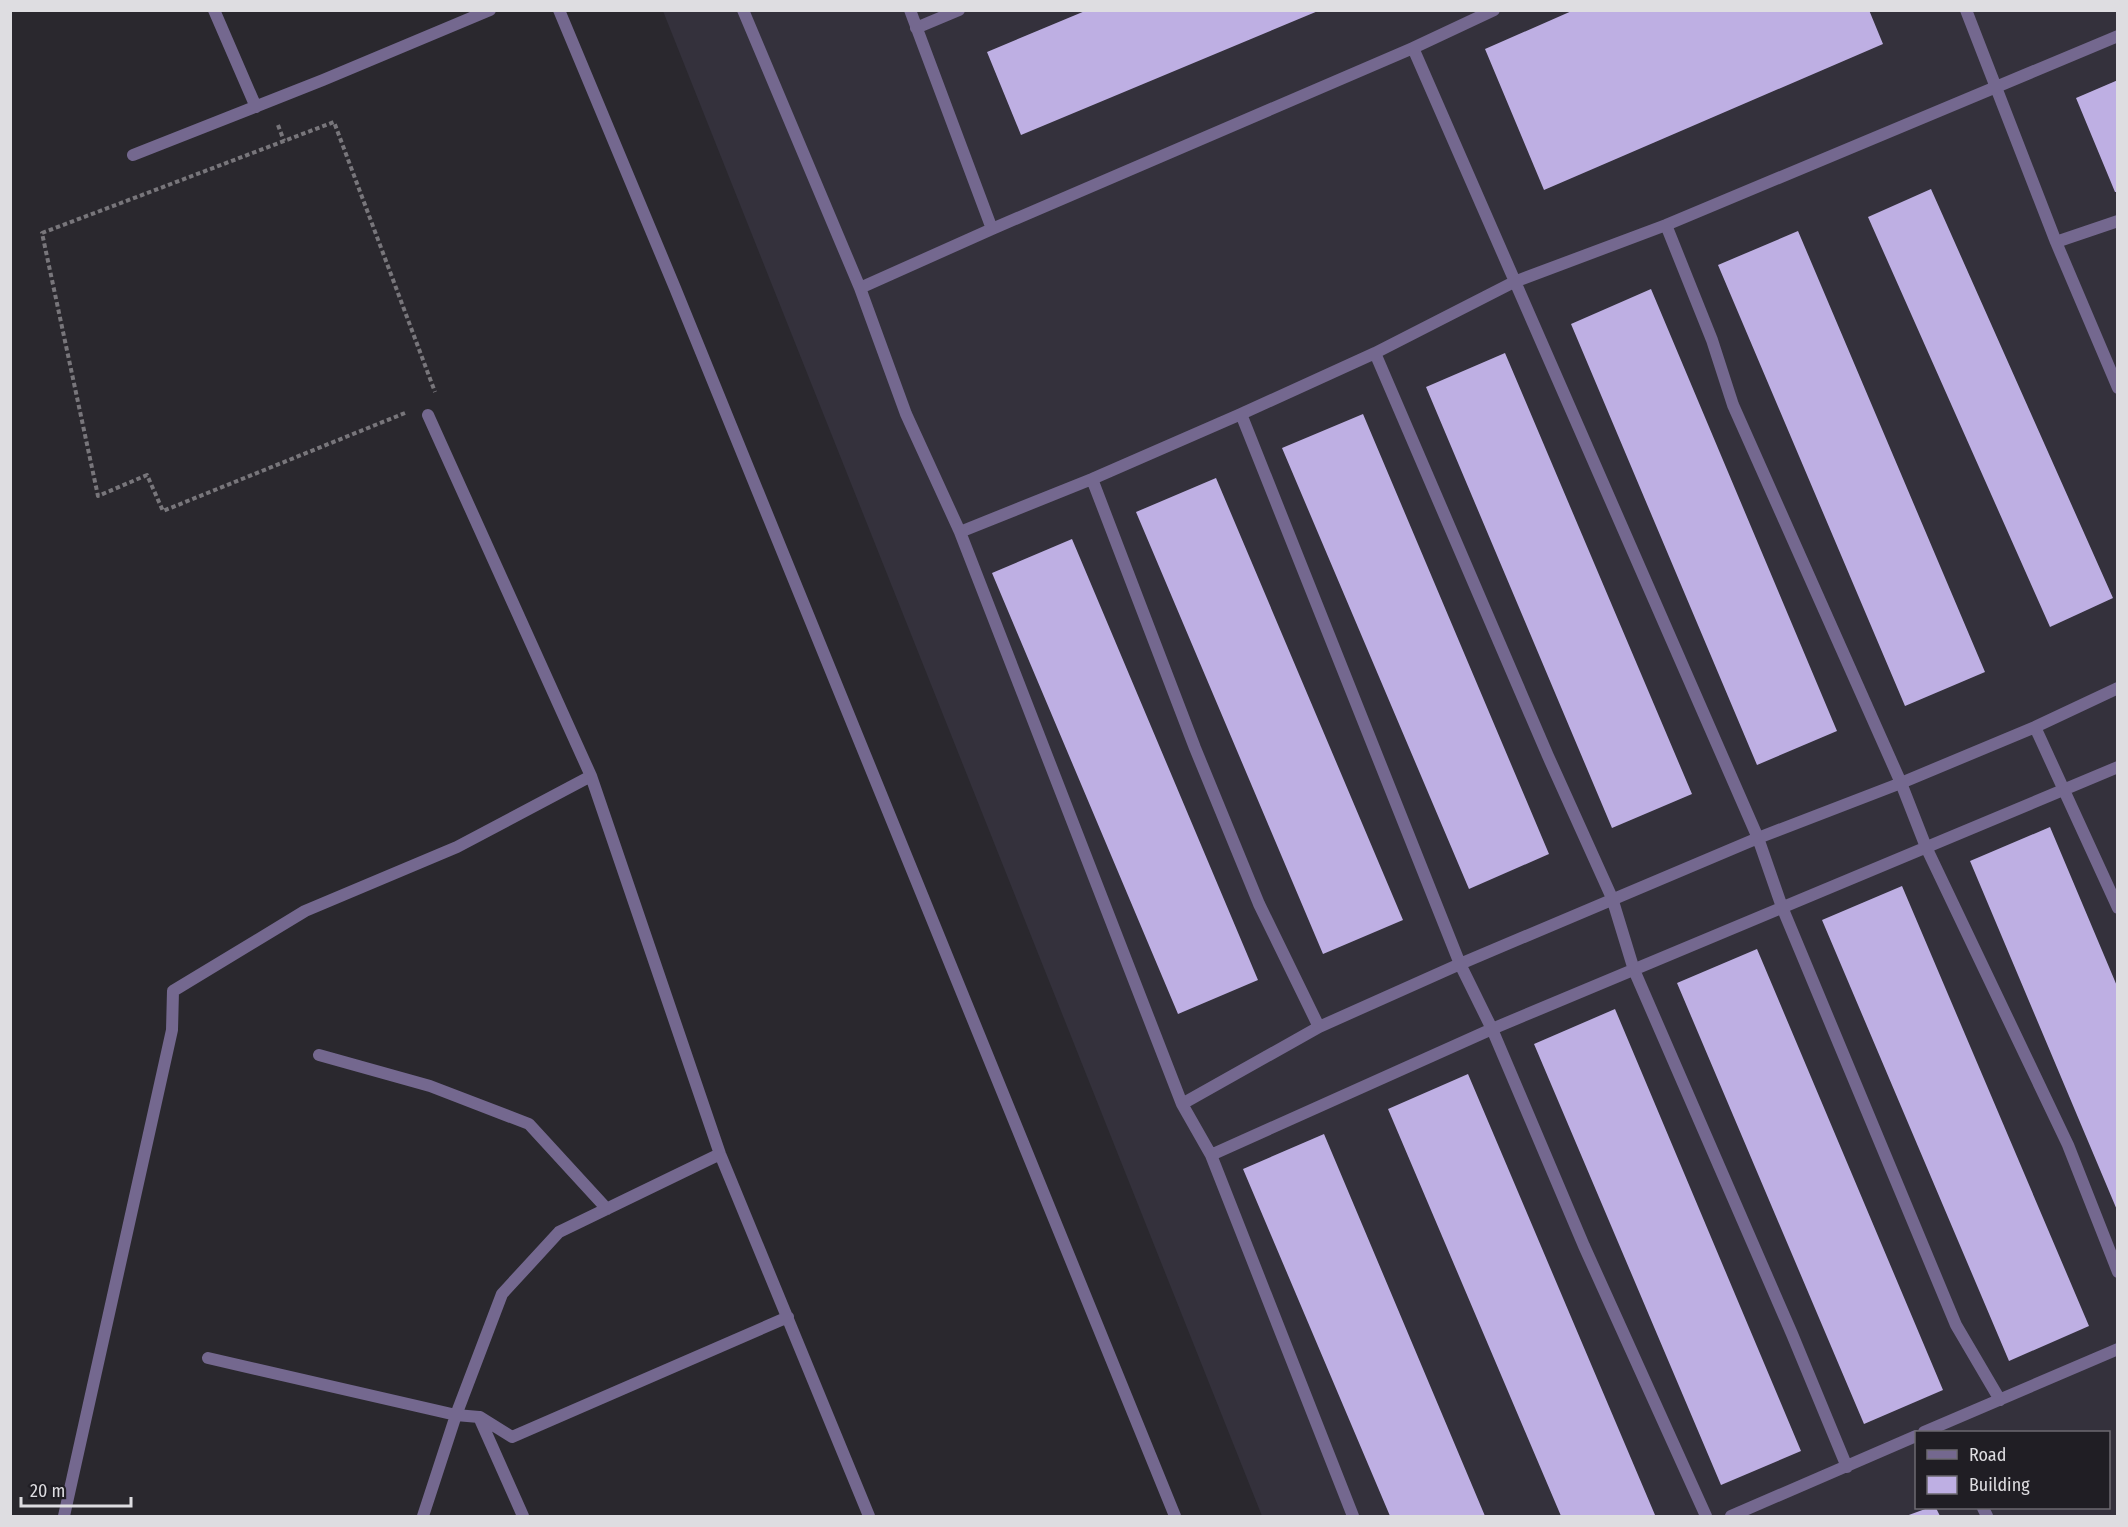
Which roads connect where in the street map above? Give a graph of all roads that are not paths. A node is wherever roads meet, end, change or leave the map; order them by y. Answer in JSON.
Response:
{"nodes":[{"id":1,"x":214,"y":10,"type":"edge"},
{"id":2,"x":490,"y":10,"type":"edge"},
{"id":3,"x":559,"y":10,"type":"edge"},
{"id":4,"x":743,"y":10,"type":"edge"},
{"id":5,"x":910,"y":10,"type":"edge"},
{"id":6,"x":959,"y":10,"type":"edge"},
{"id":7,"x":1494,"y":10,"type":"edge"},
{"id":8,"x":1966,"y":10,"type":"edge"},
{"id":9,"x":916,"y":28,"type":"junction"},
{"id":10,"x":2118,"y":36,"type":"edge"},
{"id":11,"x":1413,"y":48,"type":"junction"},
{"id":12,"x":1996,"y":88,"type":"junction"},
{"id":13,"x":256,"y":107,"type":"junction"},
{"id":14,"x":134,"y":155,"type":"dead end"},
{"id":15,"x":2118,"y":221,"type":"edge"},
{"id":16,"x":1666,"y":225,"type":"junction"},
{"id":17,"x":992,"y":229,"type":"junction"},
{"id":18,"x":2056,"y":242,"type":"junction"},
{"id":19,"x":1514,"y":282,"type":"junction"},
{"id":20,"x":860,"y":288,"type":"junction"},
{"id":21,"x":1375,"y":352,"type":"junction"},
{"id":22,"x":2118,"y":388,"type":"edge"},
{"id":23,"x":426,"y":410,"type":"road end"},
{"id":24,"x":1241,"y":414,"type":"junction"},
{"id":25,"x":1092,"y":479,"type":"junction"},
{"id":26,"x":960,"y":532,"type":"junction"},
{"id":27,"x":2118,"y":688,"type":"edge"},
{"id":28,"x":2036,"y":727,"type":"junction"},
{"id":29,"x":2118,"y":767,"type":"edge"},
{"id":30,"x":591,"y":776,"type":"junction"},
{"id":31,"x":1901,"y":783,"type":"junction"},
{"id":32,"x":2062,"y":789,"type":"junction"},
{"id":33,"x":1758,"y":838,"type":"junction"},
{"id":34,"x":1926,"y":846,"type":"junction"},
{"id":35,"x":1612,"y":898,"type":"junction"},
{"id":36,"x":1782,"y":907,"type":"junction"},
{"id":37,"x":2118,"y":908,"type":"edge"},
{"id":38,"x":1460,"y":964,"type":"junction"},
{"id":39,"x":1634,"y":970,"type":"junction"},
{"id":40,"x":1319,"y":1027,"type":"junction"},
{"id":41,"x":1492,"y":1029,"type":"junction"},
{"id":42,"x":319,"y":1055,"type":"dead end"},
{"id":43,"x":1182,"y":1104,"type":"junction"},
{"id":44,"x":720,"y":1154,"type":"junction"},
{"id":45,"x":1211,"y":1155,"type":"junction"},
{"id":46,"x":608,"y":1209,"type":"junction"},
{"id":47,"x":2118,"y":1272,"type":"edge"},
{"id":48,"x":788,"y":1317,"type":"junction"},
{"id":49,"x":2118,"y":1349,"type":"edge"},
{"id":50,"x":208,"y":1358,"type":"dead end"},
{"id":51,"x":2000,"y":1400,"type":"junction"},
{"id":52,"x":456,"y":1415,"type":"junction"},
{"id":53,"x":478,"y":1417,"type":"junction"},
{"id":54,"x":1949,"y":1428,"type":"edge"},
{"id":55,"x":1930,"y":1431,"type":"edge"},
{"id":56,"x":1915,"y":1437,"type":"edge"},
{"id":57,"x":1847,"y":1467,"type":"junction"},
{"id":58,"x":64,"y":1516,"type":"edge"},
{"id":59,"x":423,"y":1516,"type":"edge"},
{"id":60,"x":523,"y":1516,"type":"edge"},
{"id":61,"x":869,"y":1516,"type":"edge"},
{"id":62,"x":1175,"y":1516,"type":"edge"},
{"id":63,"x":1353,"y":1516,"type":"edge"},
{"id":64,"x":1706,"y":1516,"type":"edge"},
{"id":65,"x":1731,"y":1516,"type":"edge"}],
"edges":[{"from":1,"to":13,"type":"street"},
{"from":2,"to":13,"type":"street"},
{"from":3,"to":62,"type":"street"},
{"from":4,"to":20,"type":"street"},
{"from":5,"to":9,"type":"street"},
{"from":6,"to":9,"type":"street"},
{"from":7,"to":11,"type":"street"},
{"from":8,"to":12,"type":"street"},
{"from":9,"to":17,"type":"street"},
{"from":10,"to":12,"type":"street"},
{"from":11,"to":17,"type":"street"},
{"from":11,"to":19,"type":"street"},
{"from":12,"to":16,"type":"street"},
{"from":12,"to":18,"type":"street"},
{"from":13,"to":14,"type":"street"},
{"from":15,"to":18,"type":"street"},
{"from":16,"to":19,"type":"street"},
{"from":16,"to":31,"type":"street"},
{"from":17,"to":20,"type":"street"},
{"from":18,"to":22,"type":"street"},
{"from":19,"to":21,"type":"street"},
{"from":19,"to":33,"type":"street"},
{"from":20,"to":26,"type":"street"},
{"from":21,"to":24,"type":"street"},
{"from":21,"to":35,"type":"street"},
{"from":23,"to":30,"type":"street"},
{"from":24,"to":25,"type":"street"},
{"from":24,"to":38,"type":"street"},
{"from":25,"to":26,"type":"street"},
{"from":25,"to":40,"type":"street"},
{"from":26,"to":43,"type":"street"},
{"from":27,"to":28,"type":"street"},
{"from":28,"to":31,"type":"street"},
{"from":28,"to":32,"type":"street"},
{"from":29,"to":32,"type":"street"},
{"from":30,"to":44,"type":"street"},
{"from":30,"to":58,"type":"street"},
{"from":31,"to":33,"type":"street"},
{"from":31,"to":34,"type":"street"},
{"from":32,"to":34,"type":"street"},
{"from":32,"to":37,"type":"street"},
{"from":33,"to":35,"type":"street"},
{"from":33,"to":36,"type":"street"},
{"from":34,"to":36,"type":"street"},
{"from":34,"to":47,"type":"street"},
{"from":35,"to":38,"type":"street"},
{"from":35,"to":39,"type":"street"},
{"from":36,"to":39,"type":"street"},
{"from":36,"to":51,"type":"street"},
{"from":38,"to":40,"type":"street"},
{"from":38,"to":41,"type":"street"},
{"from":39,"to":41,"type":"street"},
{"from":39,"to":57,"type":"street"},
{"from":40,"to":43,"type":"street"},
{"from":41,"to":45,"type":"street"},
{"from":41,"to":64,"type":"street"},
{"from":42,"to":46,"type":"street"},
{"from":43,"to":45,"type":"street"},
{"from":44,"to":46,"type":"street"},
{"from":44,"to":48,"type":"street"},
{"from":45,"to":63,"type":"street"},
{"from":46,"to":52,"type":"street"},
{"from":48,"to":53,"type":"street"},
{"from":48,"to":61,"type":"street"},
{"from":49,"to":51,"type":"street"},
{"from":50,"to":52,"type":"street"},
{"from":51,"to":54,"type":"street"},
{"from":52,"to":53,"type":"street"},
{"from":52,"to":59,"type":"street"},
{"from":53,"to":60,"type":"street"},
{"from":54,"to":55,"type":"street"},
{"from":56,"to":57,"type":"street"},
{"from":57,"to":65,"type":"street"}]}
